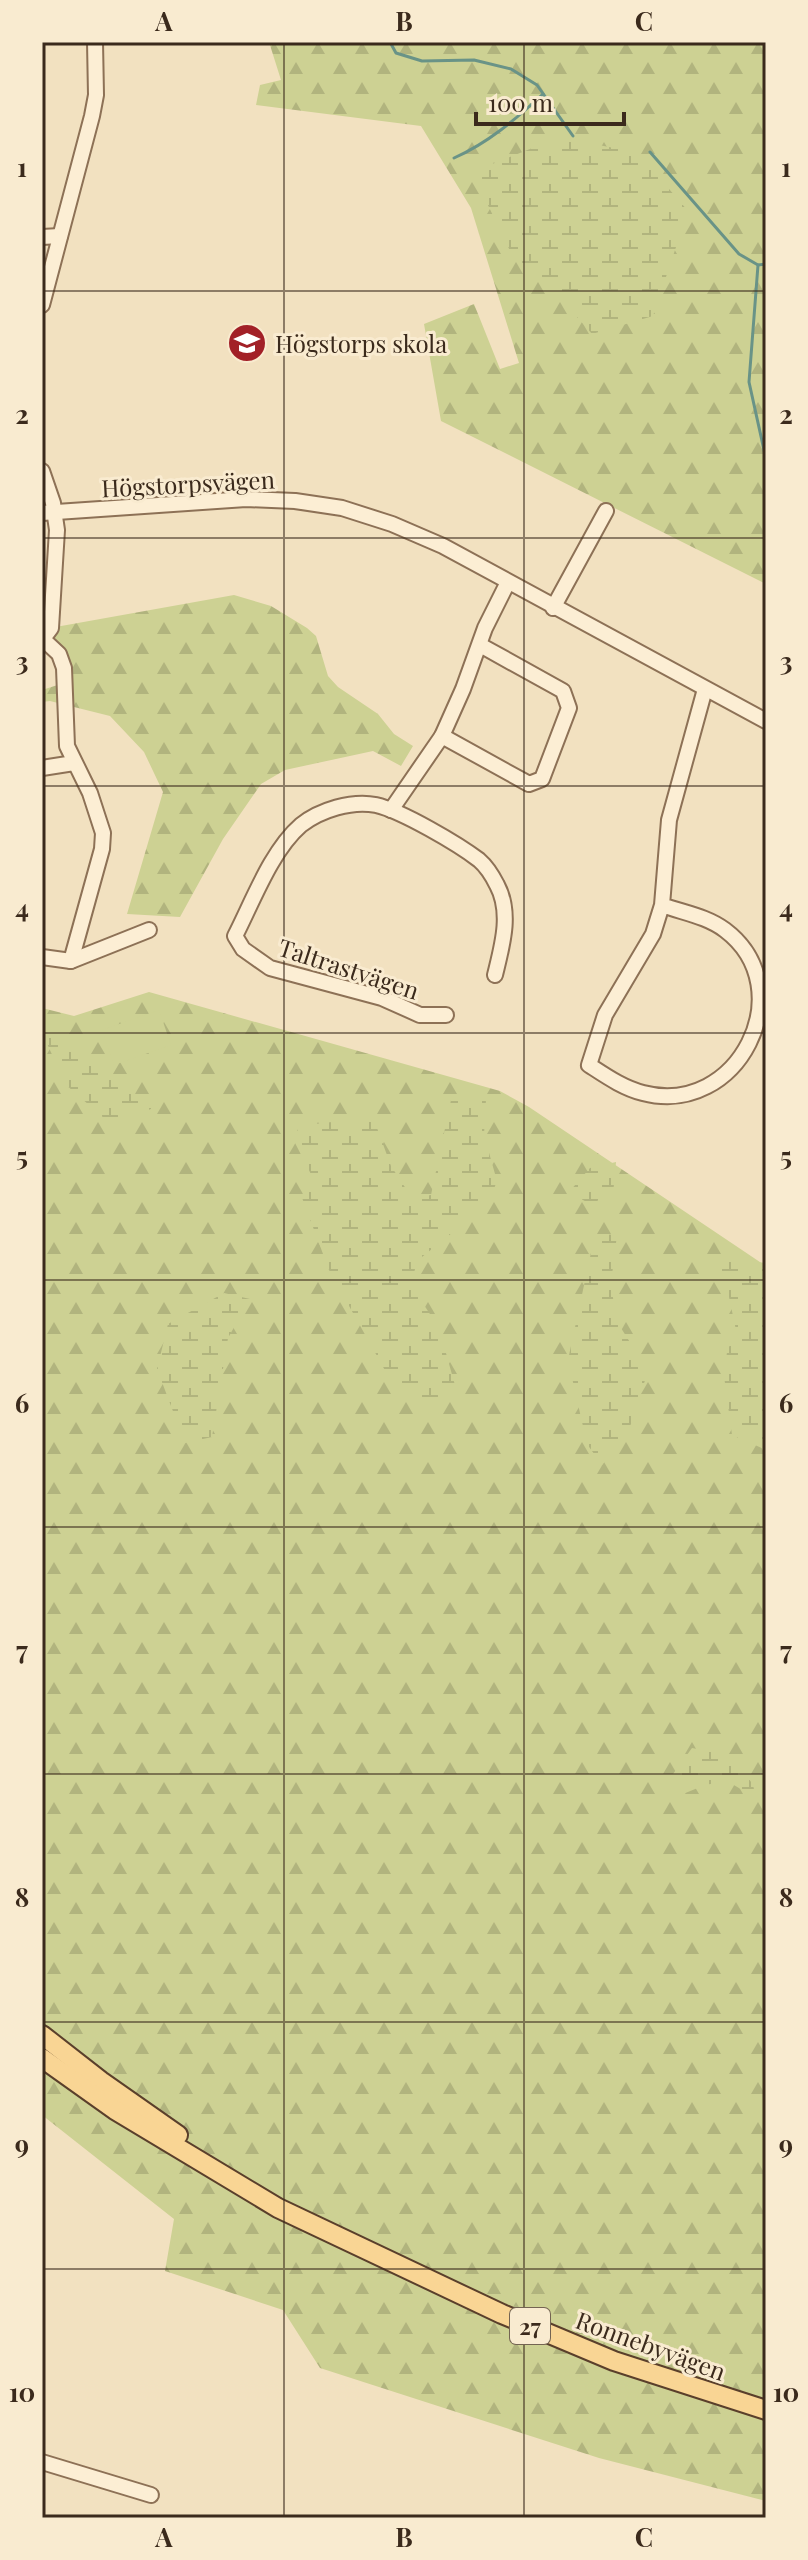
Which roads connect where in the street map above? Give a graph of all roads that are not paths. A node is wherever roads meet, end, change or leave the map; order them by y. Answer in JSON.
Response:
{"nodes":[{"id":1,"x":95,"y":42,"type":"edge"},
{"id":2,"x":60,"y":236,"type":"junction"},
{"id":3,"x":42,"y":237,"type":"edge"},
{"id":4,"x":42,"y":305,"type":"edge"},
{"id":5,"x":42,"y":471,"type":"edge"},
{"id":6,"x":606,"y":511,"type":"dead end"},
{"id":7,"x":49,"y":513,"type":"edge"},
{"id":8,"x":508,"y":582,"type":"junction"},
{"id":9,"x":553,"y":608,"type":"junction"},
{"id":10,"x":43,"y":640,"type":"edge"},
{"id":11,"x":480,"y":645,"type":"junction"},
{"id":12,"x":705,"y":689,"type":"junction"},
{"id":13,"x":766,"y":721,"type":"edge"},
{"id":14,"x":442,"y":736,"type":"junction"},
{"id":15,"x":74,"y":763,"type":"junction"},
{"id":16,"x":42,"y":768,"type":"edge"},
{"id":17,"x":391,"y":810,"type":"junction"},
{"id":18,"x":662,"y":905,"type":"junction"},
{"id":19,"x":149,"y":930,"type":"dead end"},
{"id":20,"x":42,"y":957,"type":"edge"},
{"id":21,"x":71,"y":961,"type":"junction"},
{"id":22,"x":495,"y":975,"type":"dead end"},
{"id":23,"x":446,"y":1015,"type":"dead end"},
{"id":24,"x":42,"y":2035,"type":"edge"},
{"id":25,"x":42,"y":2058,"type":"edge"},
{"id":26,"x":303,"y":2218,"type":"junction"},
{"id":27,"x":766,"y":2410,"type":"edge"},
{"id":28,"x":42,"y":2462,"type":"edge"},
{"id":29,"x":151,"y":2495,"type":"dead end"}],
"edges":[{"from":1,"to":2,"type":"street"},
{"from":2,"to":3,"type":"street"},
{"from":2,"to":4,"type":"street"},
{"from":5,"to":7,"type":"street"},
{"from":6,"to":9,"type":"street"},
{"from":7,"to":8,"type":"street","name":"Högstorpsvägen"},
{"from":7,"to":10,"type":"street"},
{"from":8,"to":9,"type":"street","name":"Högstorpsvägen"},
{"from":8,"to":11,"type":"street"},
{"from":9,"to":12,"type":"street","name":"Högstorpsvägen"},
{"from":10,"to":15,"type":"street"},
{"from":11,"to":14,"type":"street"},
{"from":11,"to":14,"type":"street"},
{"from":12,"to":13,"type":"street","name":"Högstorpsvägen"},
{"from":12,"to":18,"type":"street"},
{"from":14,"to":17,"type":"street"},
{"from":15,"to":16,"type":"street"},
{"from":15,"to":21,"type":"street"},
{"from":17,"to":22,"type":"street"},
{"from":17,"to":23,"type":"street","name":"Taltrastvägen"},
{"from":18,"to":18,"type":"street"},
{"from":19,"to":21,"type":"street"},
{"from":20,"to":21,"type":"street"},
{"from":24,"to":26,"type":"main road","name":"Ronnebyvägen","number":"27"},
{"from":25,"to":26,"type":"main road","name":"Ronnebyvägen","number":"27"},
{"from":26,"to":27,"type":"main road","name":"Ronnebyvägen","number":"27"},
{"from":28,"to":29,"type":"street"}]}
